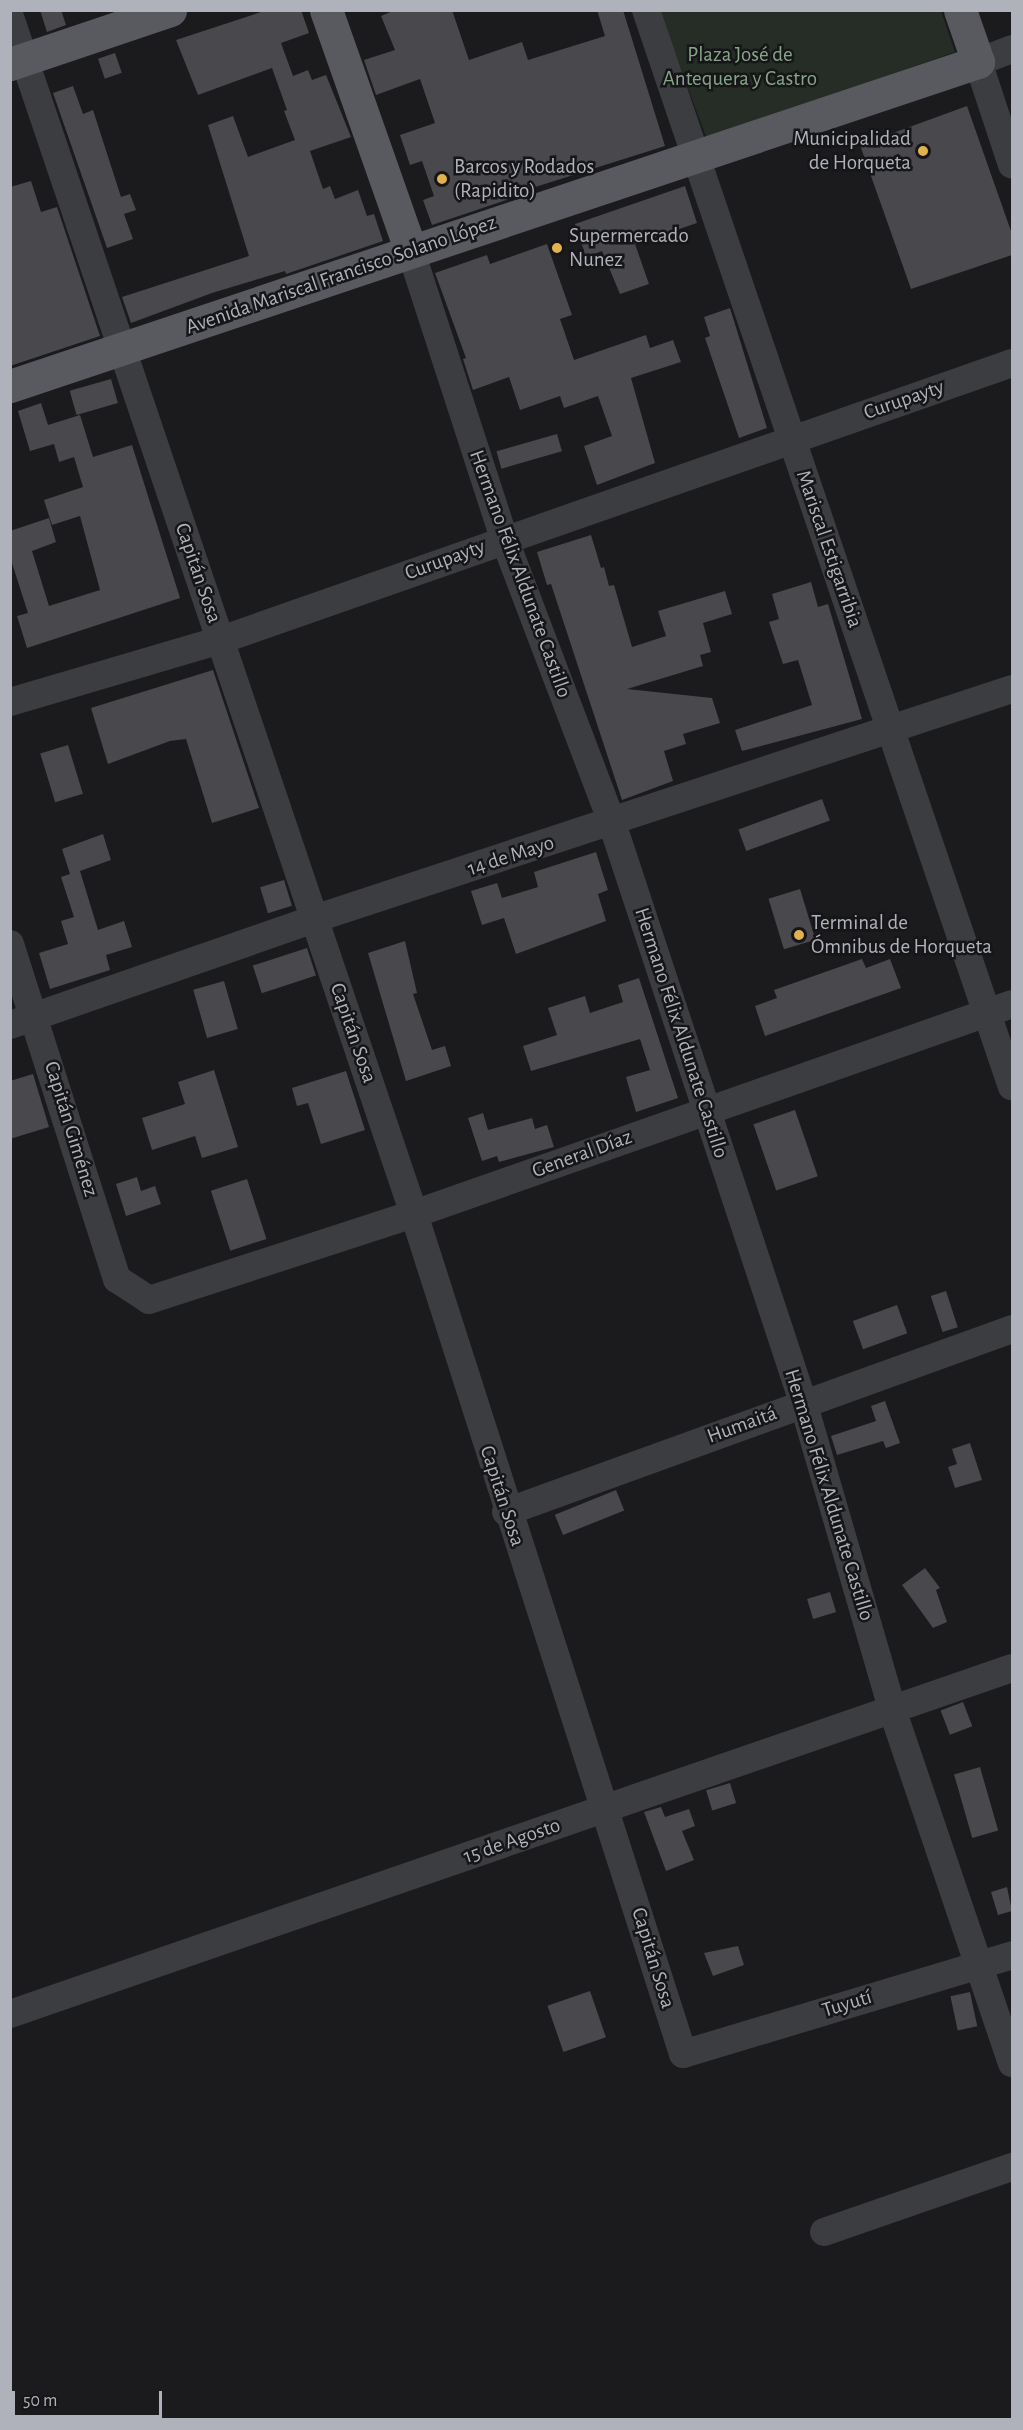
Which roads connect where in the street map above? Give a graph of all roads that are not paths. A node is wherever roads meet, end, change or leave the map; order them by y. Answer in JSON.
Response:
{"nodes":[{"id":1,"x":170,"y":10,"type":"edge"},
{"id":2,"x":326,"y":10,"type":"edge"},
{"id":3,"x":646,"y":10,"type":"edge"},
{"id":4,"x":960,"y":10,"type":"edge"},
{"id":5,"x":10,"y":17,"type":"edge"},
{"id":6,"x":1012,"y":49,"type":"edge"},
{"id":7,"x":17,"y":62,"type":"edge"},
{"id":8,"x":978,"y":62,"type":"junction"},
{"id":9,"x":696,"y":156,"type":"junction"},
{"id":10,"x":1012,"y":165,"type":"edge"},
{"id":11,"x":411,"y":252,"type":"junction"},
{"id":12,"x":120,"y":349,"type":"junction"},
{"id":13,"x":1012,"y":363,"type":"edge"},
{"id":14,"x":10,"y":386,"type":"edge"},
{"id":15,"x":791,"y":439,"type":"junction"},
{"id":16,"x":504,"y":538,"type":"junction"},
{"id":17,"x":221,"y":640,"type":"junction"},
{"id":18,"x":1012,"y":689,"type":"edge"},
{"id":19,"x":10,"y":702,"type":"edge"},
{"id":20,"x":891,"y":731,"type":"junction"},
{"id":21,"x":612,"y":823,"type":"junction"},
{"id":22,"x":314,"y":920,"type":"junction"},
{"id":23,"x":10,"y":944,"type":"edge"},
{"id":24,"x":1000,"y":1008,"type":"edge"},
{"id":25,"x":23,"y":1021,"type":"edge"},
{"id":26,"x":1012,"y":1087,"type":"edge"},
{"id":27,"x":706,"y":1109,"type":"junction"},
{"id":28,"x":414,"y":1214,"type":"junction"},
{"id":29,"x":149,"y":1300,"type":"joint"},
{"id":30,"x":1012,"y":1329,"type":"edge"},
{"id":31,"x":803,"y":1402,"type":"junction"},
{"id":32,"x":506,"y":1512,"type":"junction"},
{"id":33,"x":1012,"y":1668,"type":"edge"},
{"id":34,"x":892,"y":1709,"type":"junction"},
{"id":35,"x":606,"y":1808,"type":"junction"},
{"id":36,"x":1012,"y":1955,"type":"edge"},
{"id":37,"x":979,"y":1964,"type":"junction"},
{"id":38,"x":10,"y":2014,"type":"edge"},
{"id":39,"x":683,"y":2054,"type":"joint"},
{"id":40,"x":1012,"y":2063,"type":"edge"},
{"id":41,"x":1012,"y":2167,"type":"edge"},
{"id":42,"x":824,"y":2232,"type":"dead end"}],
"edges":[{"from":1,"to":7,"type":"main road"},
{"from":2,"to":11,"type":"main road","name":"Hermano Félix Aldunate Castillo"},
{"from":3,"to":9,"type":"street","name":"Mariscal Estigarribia"},
{"from":4,"to":8,"type":"main road"},
{"from":5,"to":7,"type":"street","name":"Capitán Sosa"},
{"from":6,"to":8,"type":"street","name":"Avenida Mariscal Francisco Solano López"},
{"from":7,"to":12,"type":"street","name":"Capitán Sosa"},
{"from":8,"to":9,"type":"main road","name":"Avenida Mariscal Francisco Solano López"},
{"from":8,"to":10,"type":"street"},
{"from":9,"to":11,"type":"main road","name":"Avenida Mariscal Francisco Solano López"},
{"from":9,"to":15,"type":"street","name":"Mariscal Estigarribia"},
{"from":11,"to":12,"type":"main road","name":"Avenida Mariscal Francisco Solano López"},
{"from":11,"to":16,"type":"street","name":"Hermano Félix Aldunate Castillo"},
{"from":12,"to":14,"type":"main road","name":"Avenida Mariscal Francisco Solano López"},
{"from":12,"to":17,"type":"street","name":"Capitán Sosa"},
{"from":13,"to":15,"type":"street","name":"Curupayty"},
{"from":15,"to":16,"type":"street","name":"Curupayty"},
{"from":15,"to":20,"type":"street","name":"Mariscal Estigarribia"},
{"from":16,"to":17,"type":"street","name":"Curupayty"},
{"from":16,"to":21,"type":"street","name":"Hermano Félix Aldunate Castillo"},
{"from":17,"to":19,"type":"street","name":"Curupayty"},
{"from":17,"to":22,"type":"street","name":"Capitán Sosa"},
{"from":18,"to":20,"type":"street","name":"14 de Mayo"},
{"from":20,"to":21,"type":"street","name":"14 de Mayo"},
{"from":20,"to":24,"type":"street","name":"Mariscal Estigarribia"},
{"from":21,"to":22,"type":"street","name":"14 de Mayo"},
{"from":21,"to":27,"type":"street","name":"Hermano Félix Aldunate Castillo"},
{"from":22,"to":25,"type":"street","name":"14 de Mayo"},
{"from":22,"to":28,"type":"street","name":"Capitán Sosa"},
{"from":23,"to":25,"type":"street","name":"Capitán Giménez"},
{"from":24,"to":26,"type":"street","name":"Mariscal Estigarribia"},
{"from":24,"to":27,"type":"street","name":"General Díaz"},
{"from":25,"to":29,"type":"street","name":"Capitán Giménez"},
{"from":27,"to":28,"type":"street","name":"General Díaz"},
{"from":27,"to":31,"type":"street","name":"Hermano Félix Aldunate Castillo"},
{"from":28,"to":29,"type":"street","name":"General Díaz"},
{"from":28,"to":32,"type":"street","name":"Capitán Sosa"},
{"from":30,"to":31,"type":"street","name":"Humaitá"},
{"from":31,"to":32,"type":"street","name":"Humaitá"},
{"from":31,"to":34,"type":"street","name":"Hermano Félix Aldunate Castillo"},
{"from":32,"to":35,"type":"street","name":"Capitán Sosa"},
{"from":33,"to":34,"type":"street","name":"15 de Agosto"},
{"from":34,"to":35,"type":"street","name":"15 de Agosto"},
{"from":34,"to":37,"type":"street","name":"Hermano Félix Aldunate Castillo"},
{"from":35,"to":38,"type":"street","name":"15 de Agosto"},
{"from":35,"to":39,"type":"street","name":"Capitán Sosa"},
{"from":36,"to":37,"type":"street","name":"Tuyutí"},
{"from":37,"to":39,"type":"street","name":"Tuyutí"},
{"from":37,"to":40,"type":"street","name":"Hermano Félix Aldunate Castillo"},
{"from":41,"to":42,"type":"street"}]}
